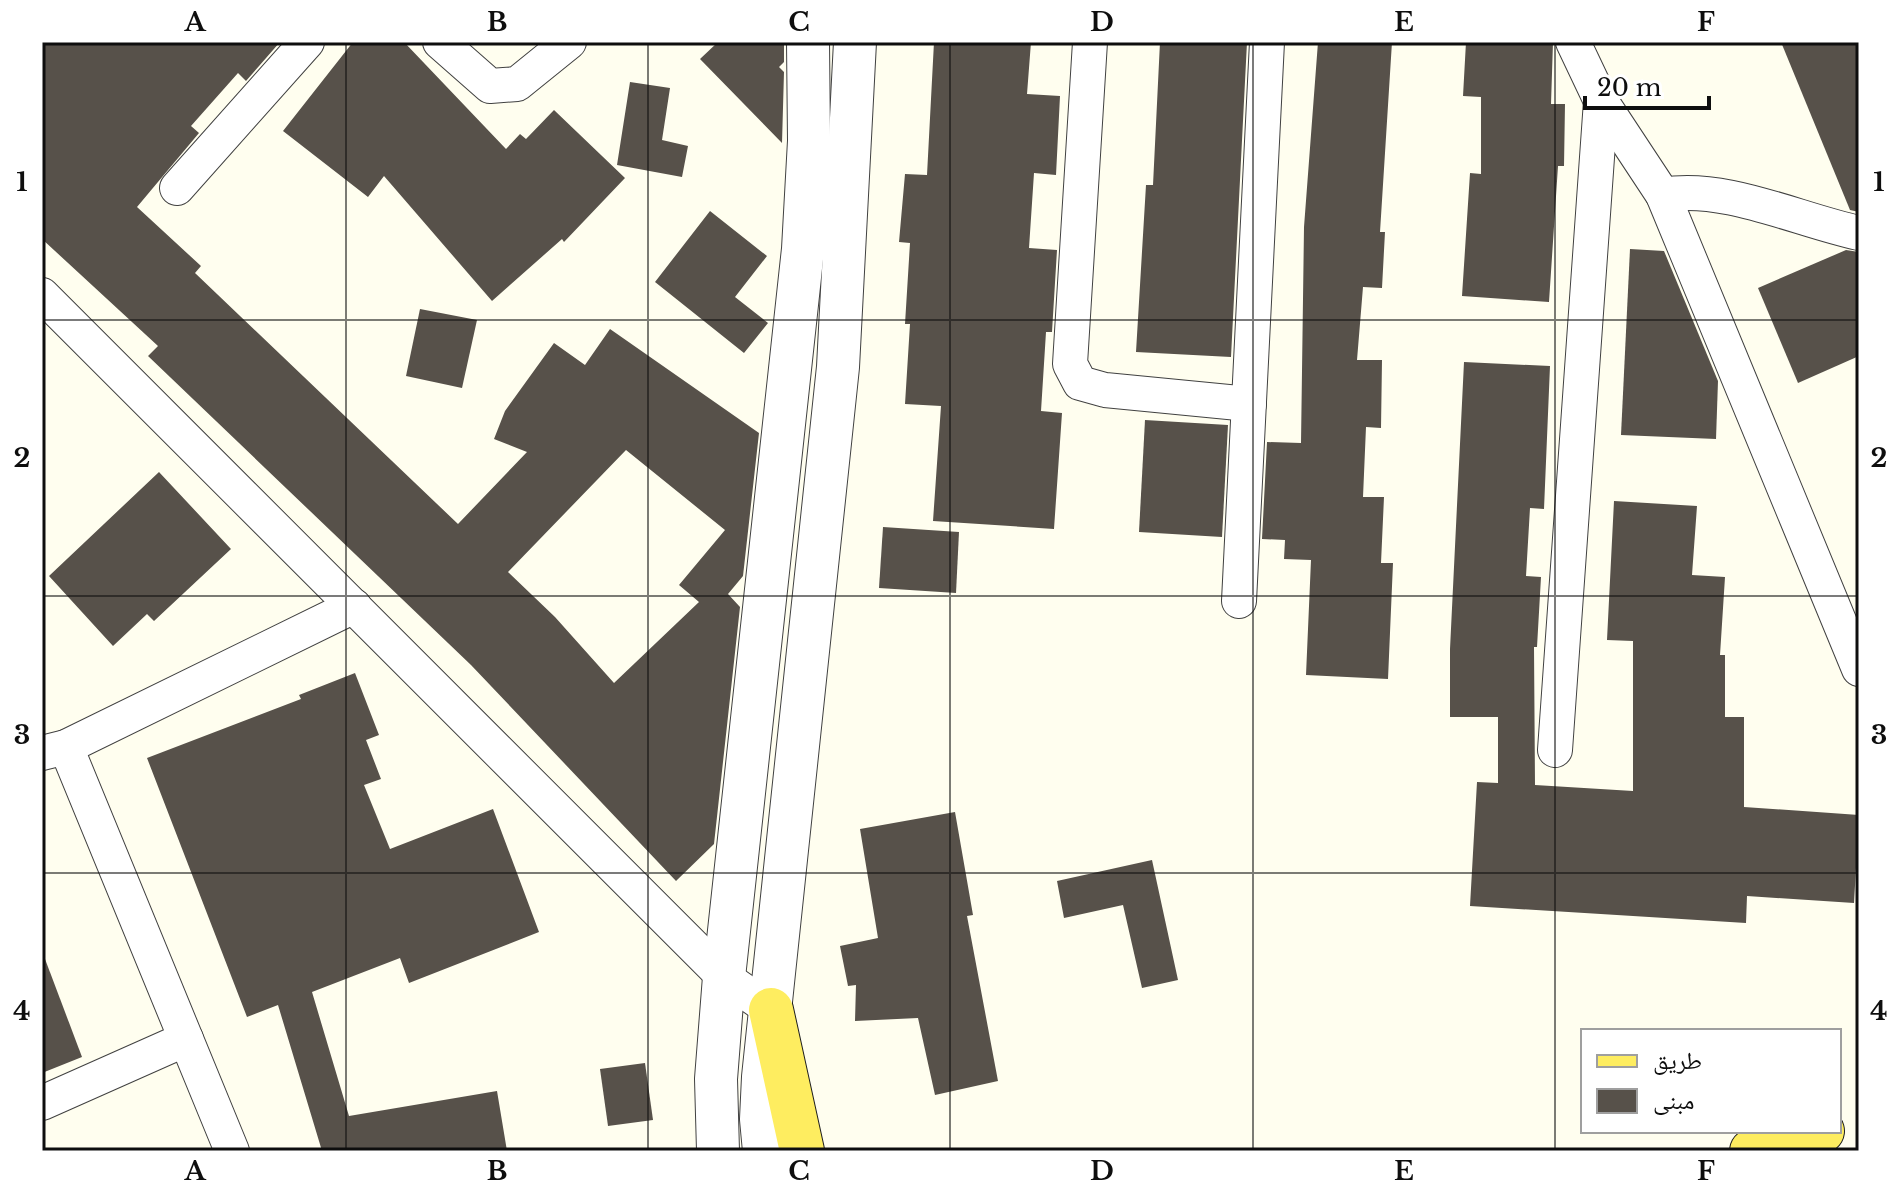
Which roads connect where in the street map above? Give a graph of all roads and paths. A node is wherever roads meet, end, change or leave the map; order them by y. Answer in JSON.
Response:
{"nodes":[{"id":1,"x":307,"y":42,"type":"edge"},
{"id":2,"x":440,"y":42,"type":"edge"},
{"id":3,"x":569,"y":42,"type":"edge"},
{"id":4,"x":808,"y":42,"type":"edge"},
{"id":5,"x":855,"y":42,"type":"edge"},
{"id":6,"x":1090,"y":42,"type":"edge"},
{"id":7,"x":1267,"y":42,"type":"edge"},
{"id":8,"x":1573,"y":42,"type":"edge"},
{"id":9,"x":1601,"y":101,"type":"junction"},
{"id":10,"x":177,"y":188,"type":"dead end"},
{"id":11,"x":1663,"y":195,"type":"junction"},
{"id":12,"x":1859,"y":233,"type":"edge"},
{"id":13,"x":42,"y":295,"type":"edge"},
{"id":14,"x":1249,"y":404,"type":"junction"},
{"id":15,"x":1239,"y":601,"type":"dead end"},
{"id":16,"x":354,"y":606,"type":"junction"},
{"id":17,"x":1859,"y":669,"type":"edge"},
{"id":18,"x":54,"y":750,"type":"edge"},
{"id":19,"x":1555,"y":750,"type":"dead end"},
{"id":20,"x":724,"y":977,"type":"junction"},
{"id":21,"x":771,"y":1010,"type":"junction"},
{"id":22,"x":186,"y":1039,"type":"junction"},
{"id":23,"x":42,"y":1103,"type":"edge"},
{"id":24,"x":1815,"y":1133,"type":"edge"},
{"id":25,"x":232,"y":1151,"type":"edge"},
{"id":26,"x":718,"y":1151,"type":"edge"},
{"id":27,"x":764,"y":1151,"type":"edge"},
{"id":28,"x":802,"y":1151,"type":"edge"},
{"id":29,"x":1752,"y":1151,"type":"edge"}],
"edges":[{"from":1,"to":10,"type":"street"},
{"from":2,"to":3,"type":"street"},
{"from":4,"to":20,"type":"street"},
{"from":5,"to":21,"type":"street"},
{"from":6,"to":14,"type":"street"},
{"from":7,"to":14,"type":"street"},
{"from":8,"to":9,"type":"street"},
{"from":9,"to":11,"type":"street"},
{"from":9,"to":19,"type":"street"},
{"from":11,"to":12,"type":"street"},
{"from":11,"to":17,"type":"street"},
{"from":13,"to":16,"type":"street"},
{"from":14,"to":15,"type":"street"},
{"from":16,"to":18,"type":"street"},
{"from":16,"to":20,"type":"street"},
{"from":18,"to":22,"type":"street"},
{"from":20,"to":21,"type":"street"},
{"from":20,"to":26,"type":"street"},
{"from":21,"to":27,"type":"street"},
{"from":21,"to":28,"type":"main road"},
{"from":22,"to":23,"type":"street"},
{"from":22,"to":25,"type":"street"},
{"from":24,"to":29,"type":"main road"}]}
